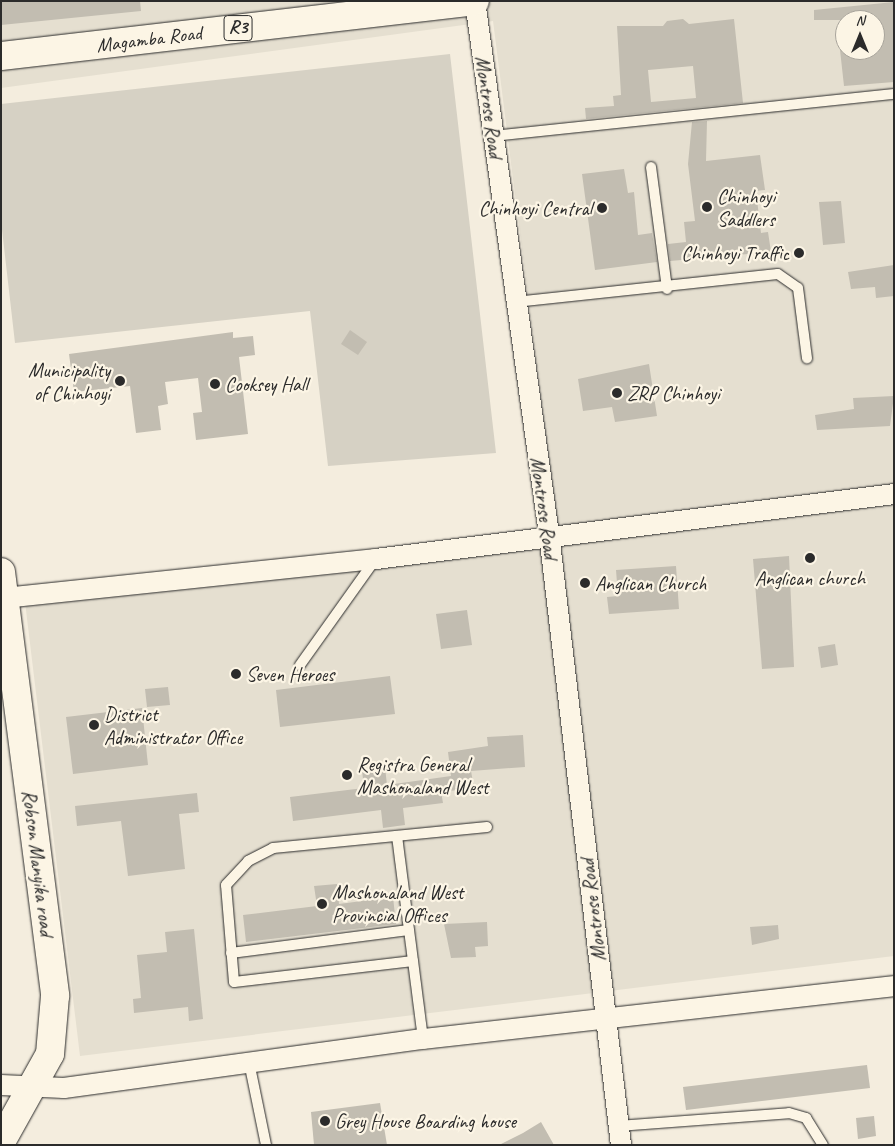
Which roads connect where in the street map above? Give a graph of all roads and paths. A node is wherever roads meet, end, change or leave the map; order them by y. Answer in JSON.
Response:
{"nodes":[{"id":1,"x":475,"y":1,"type":"edge"},
{"id":2,"x":1,"y":56,"type":"edge"},
{"id":3,"x":894,"y":94,"type":"edge"},
{"id":4,"x":493,"y":136,"type":"junction"},
{"id":5,"x":651,"y":167,"type":"dead end"},
{"id":6,"x":667,"y":288,"type":"junction"},
{"id":7,"x":514,"y":302,"type":"junction"},
{"id":8,"x":807,"y":358,"type":"dead end"},
{"id":9,"x":894,"y":494,"type":"edge"},
{"id":10,"x":549,"y":534,"type":"junction"},
{"id":11,"x":376,"y":559,"type":"junction"},
{"id":12,"x":2,"y":578,"type":"edge"},
{"id":13,"x":300,"y":664,"type":"dead end"},
{"id":14,"x":487,"y":827,"type":"dead end"},
{"id":15,"x":397,"y":836,"type":"junction"},
{"id":16,"x":409,"y":930,"type":"junction"},
{"id":17,"x":231,"y":953,"type":"junction"},
{"id":18,"x":413,"y":961,"type":"junction"},
{"id":19,"x":894,"y":986,"type":"edge"},
{"id":20,"x":606,"y":1017,"type":"junction"},
{"id":21,"x":423,"y":1039,"type":"junction"},
{"id":22,"x":249,"y":1062,"type":"junction"},
{"id":23,"x":1,"y":1086,"type":"edge"},
{"id":24,"x":31,"y":1088,"type":"junction"},
{"id":25,"x":620,"y":1136,"type":"edge"},
{"id":26,"x":1,"y":1142,"type":"edge"},
{"id":27,"x":266,"y":1145,"type":"edge"},
{"id":28,"x":823,"y":1145,"type":"edge"}],
"edges":[{"from":1,"to":2,"type":"main road","name":"Magamba Road","number":"R3"},
{"from":1,"to":4,"type":"street","name":"Montrose Road"},
{"from":3,"to":4,"type":"lane"},
{"from":4,"to":7,"type":"street","name":"Montrose Road"},
{"from":5,"to":6,"type":"lane"},
{"from":6,"to":7,"type":"lane"},
{"from":6,"to":8,"type":"lane"},
{"from":7,"to":10,"type":"street","name":"Montrose Road"},
{"from":9,"to":10,"type":"street"},
{"from":10,"to":11,"type":"street"},
{"from":10,"to":20,"type":"street","name":"Montrose Road"},
{"from":11,"to":12,"type":"street"},
{"from":11,"to":13,"type":"lane"},
{"from":12,"to":24,"type":"main road","name":"Robson Manyika road"},
{"from":14,"to":15,"type":"lane"},
{"from":15,"to":16,"type":"lane"},
{"from":15,"to":17,"type":"lane"},
{"from":16,"to":17,"type":"lane"},
{"from":16,"to":18,"type":"lane"},
{"from":17,"to":18,"type":"lane"},
{"from":18,"to":21,"type":"lane"},
{"from":19,"to":20,"type":"street"},
{"from":20,"to":21,"type":"street"},
{"from":20,"to":25,"type":"street","name":"Montrose Road"},
{"from":21,"to":22,"type":"street"},
{"from":22,"to":24,"type":"street"},
{"from":22,"to":27,"type":"lane"},
{"from":23,"to":24,"type":"street"},
{"from":24,"to":26,"type":"main road","name":"Robson Manyika road"},
{"from":25,"to":28,"type":"lane"}]}
